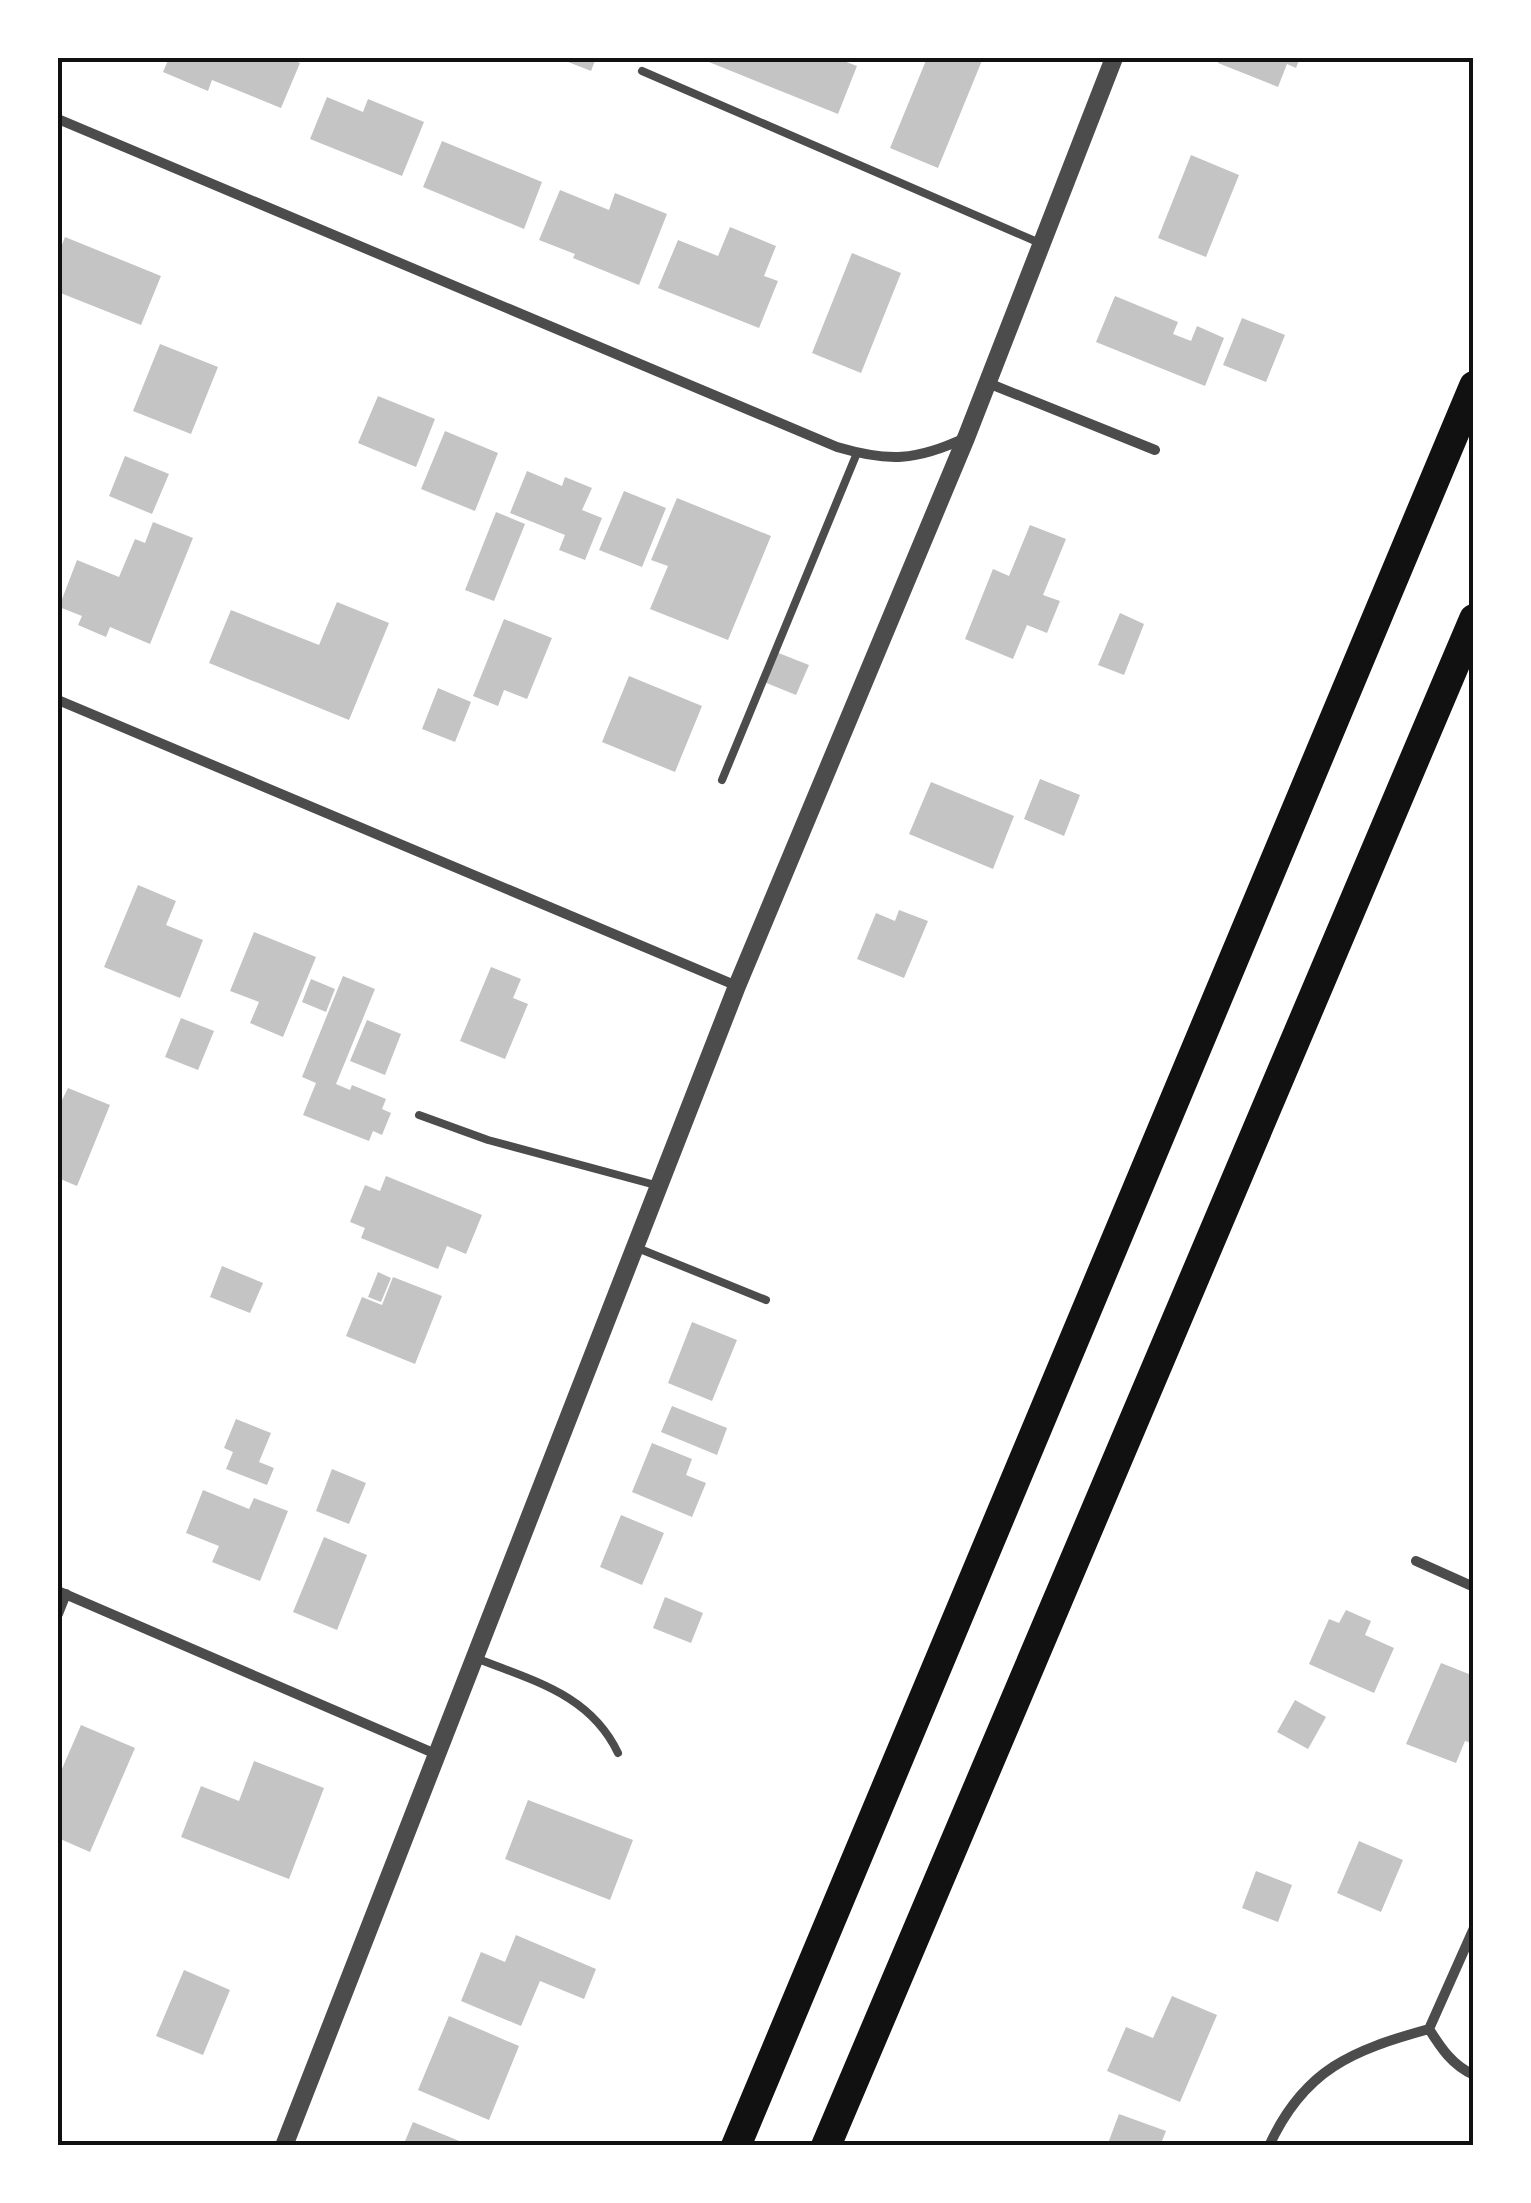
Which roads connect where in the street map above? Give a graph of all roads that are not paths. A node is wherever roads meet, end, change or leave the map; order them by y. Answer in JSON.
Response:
{"nodes":[{"id":1,"x":1114,"y":58,"type":"edge"},
{"id":2,"x":642,"y":72,"type":"dead end"},
{"id":3,"x":58,"y":119,"type":"edge"},
{"id":4,"x":1042,"y":244,"type":"junction"},
{"id":5,"x":988,"y":383,"type":"junction"},
{"id":6,"x":1474,"y":386,"type":"edge"},
{"id":7,"x":966,"y":438,"type":"junction"},
{"id":8,"x":1155,"y":450,"type":"dead end"},
{"id":9,"x":857,"y":453,"type":"junction"},
{"id":10,"x":1474,"y":619,"type":"edge"},
{"id":11,"x":58,"y":700,"type":"edge"},
{"id":12,"x":722,"y":780,"type":"dead end"},
{"id":13,"x":736,"y":986,"type":"junction"},
{"id":14,"x":419,"y":1115,"type":"dead end"},
{"id":15,"x":659,"y":1186,"type":"junction"},
{"id":16,"x":635,"y":1248,"type":"junction"},
{"id":17,"x":766,"y":1300,"type":"dead end"},
{"id":18,"x":1416,"y":1561,"type":"dead end"},
{"id":19,"x":1474,"y":1587,"type":"edge"},
{"id":20,"x":62,"y":1592,"type":"edge"},
{"id":21,"x":58,"y":1614,"type":"edge"},
{"id":22,"x":476,"y":1658,"type":"junction"},
{"id":23,"x":618,"y":1753,"type":"dead end"},
{"id":24,"x":438,"y":1755,"type":"junction"},
{"id":25,"x":1474,"y":1928,"type":"edge"},
{"id":26,"x":1429,"y":2028,"type":"junction"},
{"id":27,"x":1474,"y":2075,"type":"edge"},
{"id":28,"x":284,"y":2146,"type":"edge"},
{"id":29,"x":736,"y":2146,"type":"edge"},
{"id":30,"x":826,"y":2146,"type":"edge"},
{"id":31,"x":1268,"y":2146,"type":"edge"}],
"edges":[{"from":1,"to":4,"type":"street"},
{"from":2,"to":4,"type":"lane"},
{"from":3,"to":9,"type":"street"},
{"from":4,"to":5,"type":"street"},
{"from":5,"to":7,"type":"street"},
{"from":5,"to":8,"type":"street"},
{"from":6,"to":29,"type":"highway"},
{"from":7,"to":9,"type":"street"},
{"from":7,"to":13,"type":"street"},
{"from":9,"to":12,"type":"lane"},
{"from":10,"to":30,"type":"highway"},
{"from":11,"to":13,"type":"street"},
{"from":13,"to":15,"type":"street"},
{"from":14,"to":15,"type":"lane"},
{"from":15,"to":16,"type":"street"},
{"from":16,"to":17,"type":"lane"},
{"from":16,"to":22,"type":"street"},
{"from":18,"to":19,"type":"street"},
{"from":20,"to":21,"type":"street"},
{"from":20,"to":24,"type":"street"},
{"from":22,"to":23,"type":"lane"},
{"from":22,"to":24,"type":"street"},
{"from":24,"to":28,"type":"street"},
{"from":25,"to":26,"type":"street"},
{"from":26,"to":27,"type":"street"},
{"from":26,"to":31,"type":"street"}]}
